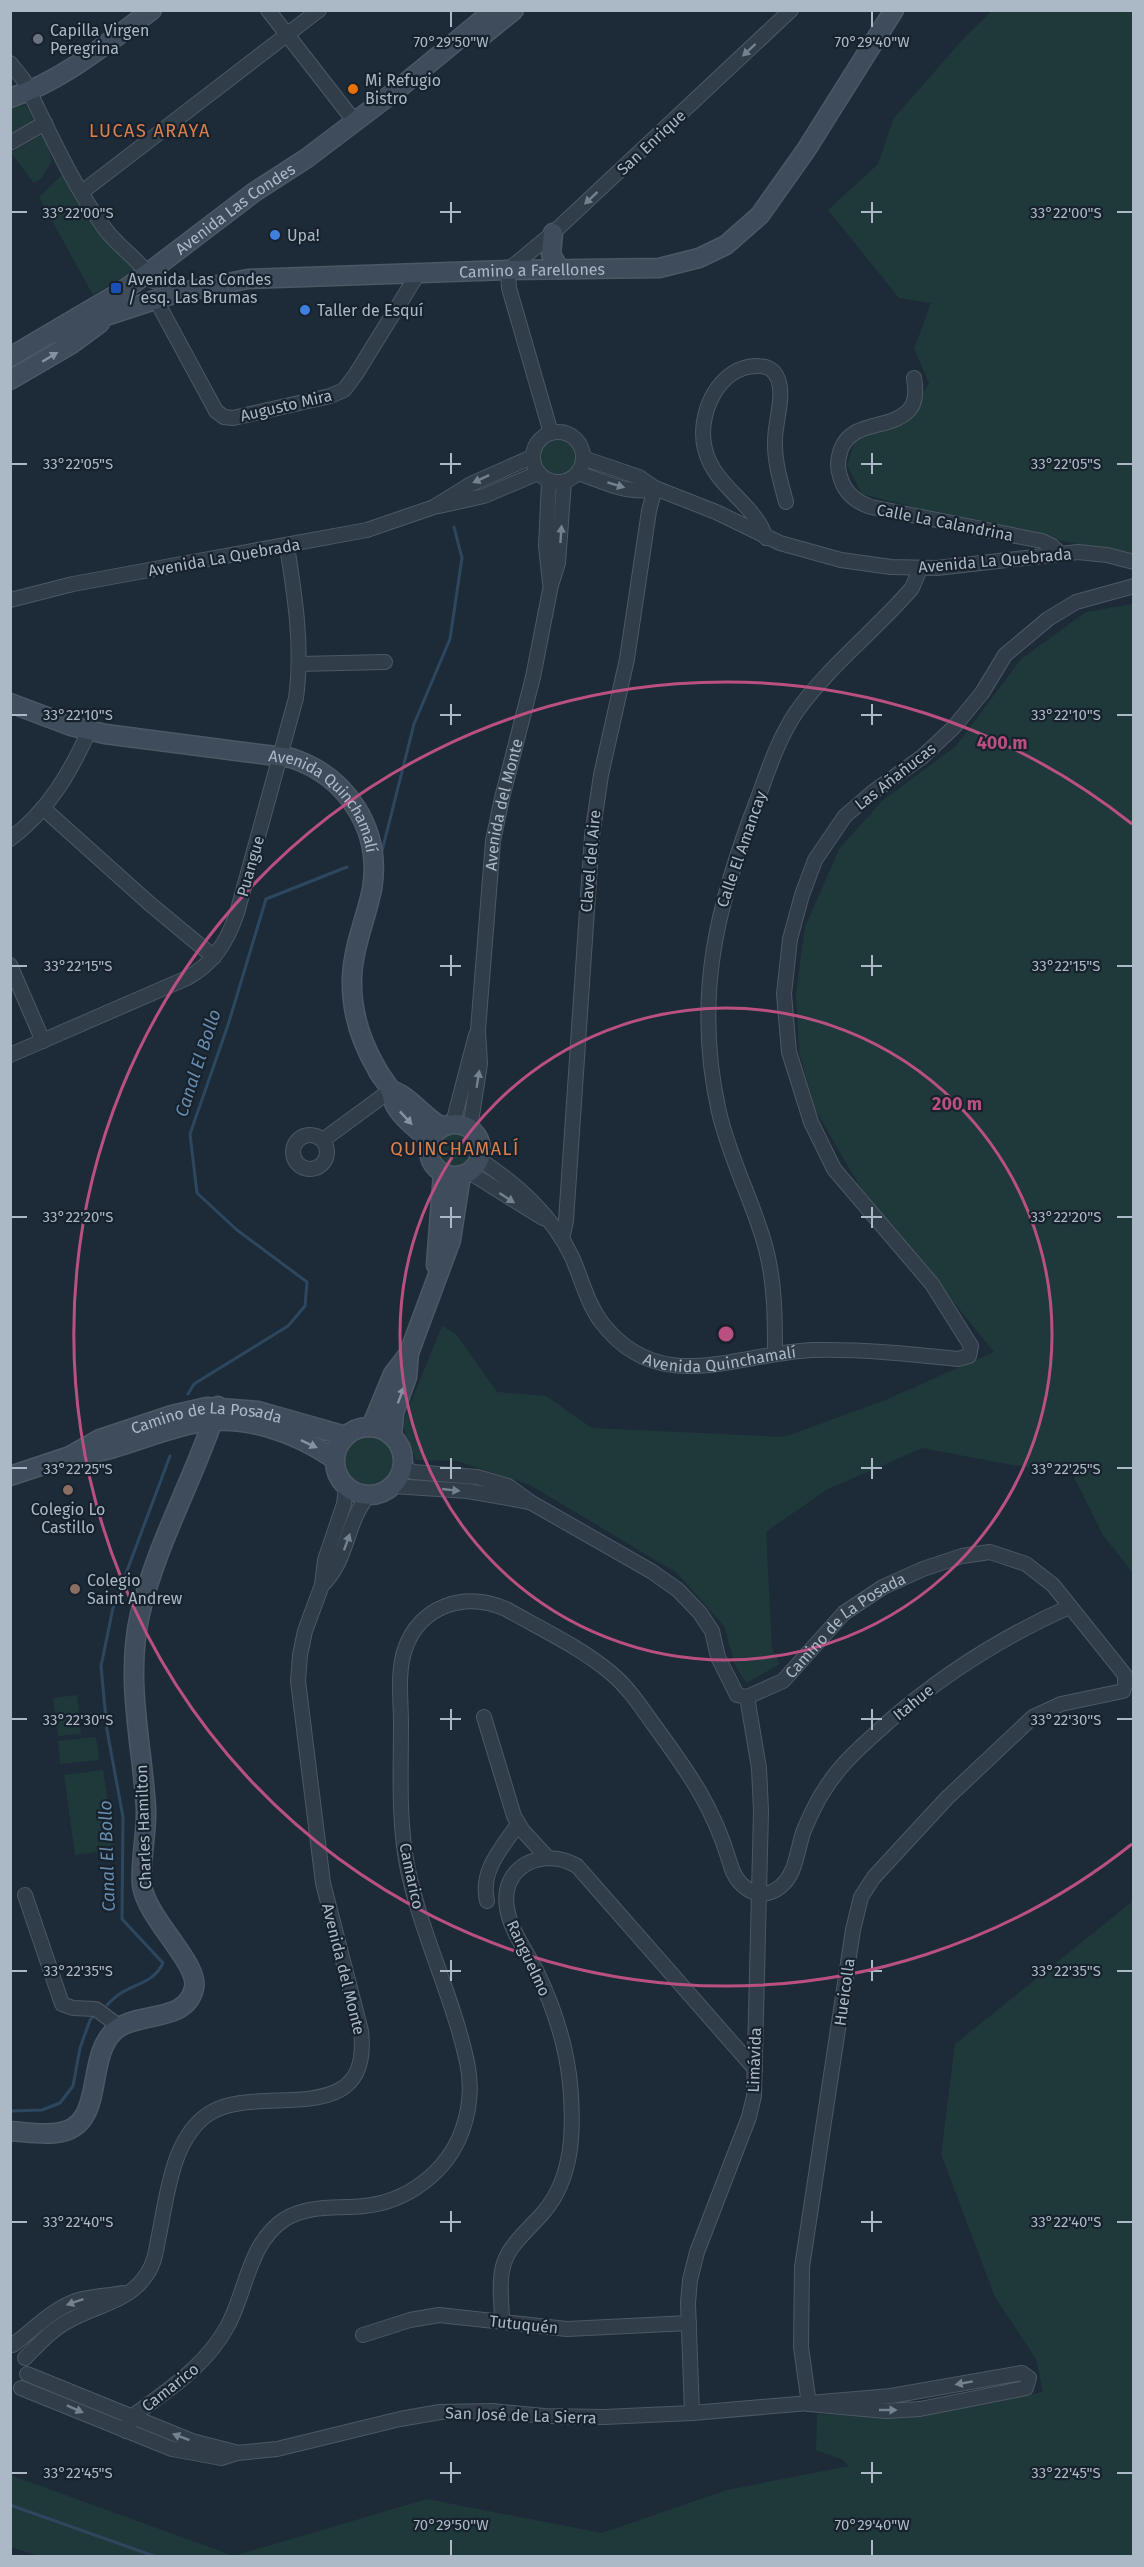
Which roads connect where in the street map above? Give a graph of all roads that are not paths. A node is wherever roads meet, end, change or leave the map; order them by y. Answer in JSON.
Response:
{"nodes":[{"id":1,"x":152,"y":10,"type":"edge"},
{"id":2,"x":268,"y":10,"type":"edge"},
{"id":3,"x":319,"y":10,"type":"edge"},
{"id":4,"x":494,"y":10,"type":"edge"},
{"id":5,"x":514,"y":10,"type":"edge"},
{"id":6,"x":791,"y":10,"type":"edge"},
{"id":7,"x":894,"y":10,"type":"edge"},
{"id":8,"x":287,"y":35,"type":"junction"},
{"id":9,"x":10,"y":63,"type":"edge"},
{"id":10,"x":398,"y":89,"type":"junction"},
{"id":11,"x":29,"y":91,"type":"junction"},
{"id":12,"x":10,"y":98,"type":"edge"},
{"id":13,"x":355,"y":122,"type":"junction"},
{"id":14,"x":45,"y":123,"type":"junction"},
{"id":15,"x":10,"y":143,"type":"edge"},
{"id":16,"x":82,"y":192,"type":"junction"},
{"id":17,"x":552,"y":233,"type":"junction"},
{"id":18,"x":559,"y":269,"type":"junction"},
{"id":19,"x":508,"y":270,"type":"junction"},
{"id":20,"x":419,"y":272,"type":"junction"},
{"id":21,"x":150,"y":277,"type":"junction"},
{"id":22,"x":156,"y":300,"type":"junction"},
{"id":23,"x":111,"y":315,"type":"junction"},
{"id":24,"x":51,"y":334,"type":"junction"},
{"id":25,"x":10,"y":357,"type":"edge"},
{"id":26,"x":914,"y":378,"type":"dead end"},
{"id":27,"x":10,"y":380,"type":"edge"},
{"id":28,"x":551,"y":433,"type":"junction"},
{"id":29,"x":532,"y":457,"type":"junction"},
{"id":30,"x":583,"y":458,"type":"junction"},
{"id":31,"x":578,"y":473,"type":"junction"},
{"id":32,"x":543,"y":477,"type":"junction"},
{"id":33,"x":564,"y":482,"type":"junction"},
{"id":34,"x":655,"y":488,"type":"junction"},
{"id":35,"x":786,"y":502,"type":"dead end"},
{"id":36,"x":434,"y":507,"type":"junction"},
{"id":37,"x":766,"y":538,"type":"junction"},
{"id":38,"x":287,"y":546,"type":"junction"},
{"id":39,"x":1060,"y":553,"type":"junction"},
{"id":40,"x":1134,"y":562,"type":"edge"},
{"id":41,"x":920,"y":569,"type":"junction"},
{"id":42,"x":550,"y":585,"type":"junction"},
{"id":43,"x":1134,"y":586,"type":"edge"},
{"id":44,"x":11,"y":601,"type":"edge"},
{"id":45,"x":385,"y":662,"type":"dead end"},
{"id":46,"x":299,"y":664,"type":"junction"},
{"id":47,"x":10,"y":695,"type":"edge"},
{"id":48,"x":18,"y":705,"type":"edge"},
{"id":49,"x":89,"y":731,"type":"junction"},
{"id":50,"x":281,"y":756,"type":"junction"},
{"id":51,"x":44,"y":809,"type":"junction"},
{"id":52,"x":10,"y":839,"type":"edge"},
{"id":53,"x":214,"y":957,"type":"junction"},
{"id":54,"x":10,"y":965,"type":"edge"},
{"id":55,"x":43,"y":1041,"type":"junction"},
{"id":56,"x":10,"y":1055,"type":"edge"},
{"id":57,"x":391,"y":1090,"type":"junction"},
{"id":58,"x":449,"y":1129,"type":"junction"},
{"id":59,"x":323,"y":1140,"type":"dead end"},
{"id":60,"x":463,"y":1170,"type":"junction"},
{"id":61,"x":562,"y":1239,"type":"junction"},
{"id":62,"x":409,"y":1353,"type":"junction"},
{"id":63,"x":775,"y":1353,"type":"junction"},
{"id":64,"x":969,"y":1356,"type":"joint"},
{"id":65,"x":215,"y":1414,"type":"junction"},
{"id":66,"x":371,"y":1427,"type":"junction"},
{"id":67,"x":346,"y":1436,"type":"junction"},
{"id":68,"x":392,"y":1436,"type":"junction"},
{"id":69,"x":334,"y":1459,"type":"junction"},
{"id":70,"x":403,"y":1467,"type":"junction"},
{"id":71,"x":10,"y":1476,"type":"edge"},
{"id":72,"x":393,"y":1486,"type":"junction"},
{"id":73,"x":346,"y":1488,"type":"junction"},
{"id":74,"x":368,"y":1496,"type":"junction"},
{"id":75,"x":530,"y":1502,"type":"junction"},
{"id":76,"x":322,"y":1585,"type":"junction"},
{"id":77,"x":1070,"y":1607,"type":"junction"},
{"id":78,"x":1100,"y":1696,"type":"joint"},
{"id":79,"x":747,"y":1697,"type":"junction"},
{"id":80,"x":484,"y":1717,"type":"dead end"},
{"id":81,"x":518,"y":1824,"type":"junction"},
{"id":82,"x":547,"y":1857,"type":"junction"},
{"id":83,"x":759,"y":1894,"type":"junction"},
{"id":84,"x":25,"y":1895,"type":"dead end"},
{"id":85,"x":487,"y":1901,"type":"dead end"},
{"id":86,"x":120,"y":2027,"type":"junction"},
{"id":87,"x":755,"y":2069,"type":"junction"},
{"id":88,"x":13,"y":2132,"type":"edge"},
{"id":89,"x":132,"y":2290,"type":"junction"},
{"id":90,"x":502,"y":2322,"type":"junction"},
{"id":91,"x":689,"y":2323,"type":"junction"},
{"id":92,"x":363,"y":2335,"type":"dead end"},
{"id":93,"x":12,"y":2345,"type":"edge"},
{"id":94,"x":25,"y":2358,"type":"junction"},
{"id":95,"x":27,"y":2374,"type":"junction"},
{"id":96,"x":16,"y":2392,"type":"edge"},
{"id":97,"x":809,"y":2404,"type":"junction"},
{"id":98,"x":692,"y":2414,"type":"junction"},
{"id":99,"x":132,"y":2418,"type":"junction"},
{"id":100,"x":126,"y":2431,"type":"junction"},
{"id":101,"x":237,"y":2453,"type":"junction"}],
"edges":[{"from":1,"to":11,"type":"street"},
{"from":2,"to":8,"type":"street"},
{"from":3,"to":8,"type":"street"},
{"from":4,"to":10,"type":"street","name":"Avenida Las Condes"},
{"from":5,"to":10,"type":"street","name":"Avenida Las Condes"},
{"from":6,"to":17,"type":"street","name":"San Enrique","one_way":true},
{"from":7,"to":18,"type":"street","name":"Camino a Farellones"},
{"from":8,"to":13,"type":"street"},
{"from":8,"to":16,"type":"street"},
{"from":9,"to":11,"type":"street"},
{"from":10,"to":13,"type":"street","name":"Avenida Las Condes"},
{"from":11,"to":12,"type":"street"},
{"from":11,"to":14,"type":"street"},
{"from":13,"to":21,"type":"street","name":"Avenida Las Condes"},
{"from":14,"to":15,"type":"street"},
{"from":14,"to":16,"type":"street"},
{"from":16,"to":21,"type":"street"},
{"from":17,"to":18,"type":"street"},
{"from":17,"to":19,"type":"street","name":"San Enrique"},
{"from":18,"to":19,"type":"street","name":"Camino a Farellones"},
{"from":19,"to":20,"type":"street","name":"Camino a Farellones"},
{"from":19,"to":28,"type":"street"},
{"from":20,"to":22,"type":"street","name":"Camino a Farellones"},
{"from":20,"to":22,"type":"street","name":"Augusto Mira"},
{"from":21,"to":23,"type":"street","name":"Avenida Las Condes"},
{"from":21,"to":24,"type":"street","name":"Avenida Las Condes"},
{"from":22,"to":23,"type":"street","name":"Camino a Farellones"},
{"from":23,"to":24,"type":"street","name":"Camino a Farellones"},
{"from":27,"to":23,"type":"street","name":"Avenida Las Condes","one_way":true},
{"from":24,"to":25,"type":"street","name":"Avenida Las Condes"},
{"from":26,"to":39,"type":"street","name":"Calle La Calandrina"},
{"from":28,"to":29,"type":"street"},
{"from":28,"to":30,"type":"street"},
{"from":29,"to":32,"type":"street"},
{"from":29,"to":36,"type":"street","name":"Avenida La Quebrada","one_way":true},
{"from":30,"to":31,"type":"street"},
{"from":30,"to":34,"type":"street","name":"Avenida La Quebrada"},
{"from":31,"to":33,"type":"street"},
{"from":31,"to":34,"type":"street","name":"Avenida La Quebrada","one_way":true},
{"from":32,"to":33,"type":"street"},
{"from":32,"to":36,"type":"street","name":"Avenida La Quebrada"},
{"from":32,"to":42,"type":"street","name":"Avenida del Monte"},
{"from":42,"to":33,"type":"street","name":"Avenida del Monte","one_way":true},
{"from":34,"to":37,"type":"street","name":"Avenida La Quebrada"},
{"from":34,"to":61,"type":"street","name":"Clavel del Aire"},
{"from":35,"to":37,"type":"street"},
{"from":36,"to":38,"type":"street","name":"Avenida La Quebrada"},
{"from":37,"to":41,"type":"street","name":"Avenida La Quebrada"},
{"from":38,"to":44,"type":"street","name":"Avenida La Quebrada"},
{"from":38,"to":46,"type":"street","name":"Puangue"},
{"from":39,"to":40,"type":"street","name":"Avenida La Quebrada"},
{"from":39,"to":41,"type":"street","name":"Avenida La Quebrada"},
{"from":41,"to":63,"type":"street","name":"Calle El Amancay"},
{"from":42,"to":58,"type":"street","name":"Avenida del Monte"},
{"from":43,"to":64,"type":"street","name":"Las Añañucas"},
{"from":45,"to":46,"type":"street"},
{"from":46,"to":50,"type":"street","name":"Puangue"},
{"from":47,"to":48,"type":"street","name":"Avenida Quinchamalí"},
{"from":48,"to":49,"type":"street","name":"Avenida Quinchamalí"},
{"from":49,"to":50,"type":"street","name":"Avenida Quinchamalí"},
{"from":49,"to":51,"type":"street"},
{"from":50,"to":53,"type":"street","name":"Puangue"},
{"from":50,"to":57,"type":"street","name":"Avenida Quinchamalí"},
{"from":51,"to":52,"type":"street"},
{"from":51,"to":53,"type":"street"},
{"from":53,"to":55,"type":"street","name":"Puangue"},
{"from":54,"to":55,"type":"street"},
{"from":55,"to":56,"type":"street","name":"Puangue"},
{"from":57,"to":58,"type":"street","name":"Avenida Quinchamalí"},
{"from":57,"to":59,"type":"street"},
{"from":58,"to":60,"type":"street"},
{"from":58,"to":60,"type":"street"},
{"from":60,"to":61,"type":"street","name":"Avenida Quinchamalí"},
{"from":60,"to":62,"type":"street"},
{"from":61,"to":63,"type":"street","name":"Avenida Quinchamalí"},
{"from":62,"to":66,"type":"street"},
{"from":68,"to":62,"type":"street","one_way":true},
{"from":63,"to":64,"type":"street","name":"Avenida Quinchamalí"},
{"from":65,"to":67,"type":"street","name":"Camino de La Posada"},
{"from":65,"to":69,"type":"street","name":"Camino de La Posada","one_way":true},
{"from":65,"to":71,"type":"street","name":"Camino de La Posada"},
{"from":65,"to":86,"type":"street","name":"Charles Hamilton"},
{"from":66,"to":67,"type":"street"},
{"from":66,"to":68,"type":"street"},
{"from":67,"to":69,"type":"street"},
{"from":68,"to":70,"type":"street"},
{"from":69,"to":73,"type":"street"},
{"from":70,"to":72,"type":"street"},
{"from":70,"to":75,"type":"street"},
{"from":72,"to":74,"type":"street"},
{"from":72,"to":75,"type":"street","one_way":true},
{"from":73,"to":74,"type":"street"},
{"from":73,"to":76,"type":"street","name":"Avenida del Monte"},
{"from":76,"to":74,"type":"street","name":"Avenida del Monte","one_way":true},
{"from":75,"to":79,"type":"street"},
{"from":76,"to":89,"type":"street","name":"Avenida del Monte"},
{"from":77,"to":78,"type":"street","name":"Camino de La Posada"},
{"from":77,"to":79,"type":"street","name":"Camino de La Posada"},
{"from":77,"to":83,"type":"street","name":"Itahue"},
{"from":78,"to":97,"type":"street","name":"Hueicolla"},
{"from":79,"to":83,"type":"street","name":"Limávida"},
{"from":80,"to":81,"type":"street"},
{"from":81,"to":82,"type":"street"},
{"from":81,"to":85,"type":"street"},
{"from":82,"to":87,"type":"street"},
{"from":82,"to":90,"type":"street","name":"Ranguelmo"},
{"from":83,"to":87,"type":"street","name":"Limávida"},
{"from":83,"to":99,"type":"street","name":"Camarico"},
{"from":84,"to":86,"type":"street"},
{"from":86,"to":88,"type":"street"},
{"from":87,"to":91,"type":"street","name":"Limávida"},
{"from":89,"to":93,"type":"street","one_way":true},
{"from":89,"to":94,"type":"street","name":"Avenida del Monte"},
{"from":90,"to":91,"type":"street","name":"Tutuquén"},
{"from":90,"to":92,"type":"street","name":"Tutuquén"},
{"from":91,"to":98,"type":"street","name":"Limávida"},
{"from":93,"to":94,"type":"street"},
{"from":94,"to":95,"type":"street"},
{"from":95,"to":96,"type":"street"},
{"from":95,"to":99,"type":"street","name":"San José de La Sierra"},
{"from":96,"to":100,"type":"street","name":"San José de La Sierra","one_way":true},
{"from":97,"to":97,"type":"street","name":"San José de La Sierra","one_way":true},
{"from":97,"to":98,"type":"street","name":"San José de La Sierra"},
{"from":98,"to":101,"type":"street","name":"San José de La Sierra"},
{"from":99,"to":100,"type":"street","name":"Camarico"},
{"from":101,"to":99,"type":"street","name":"San José de La Sierra","one_way":true},
{"from":100,"to":101,"type":"street","name":"San José de La Sierra"}]}
